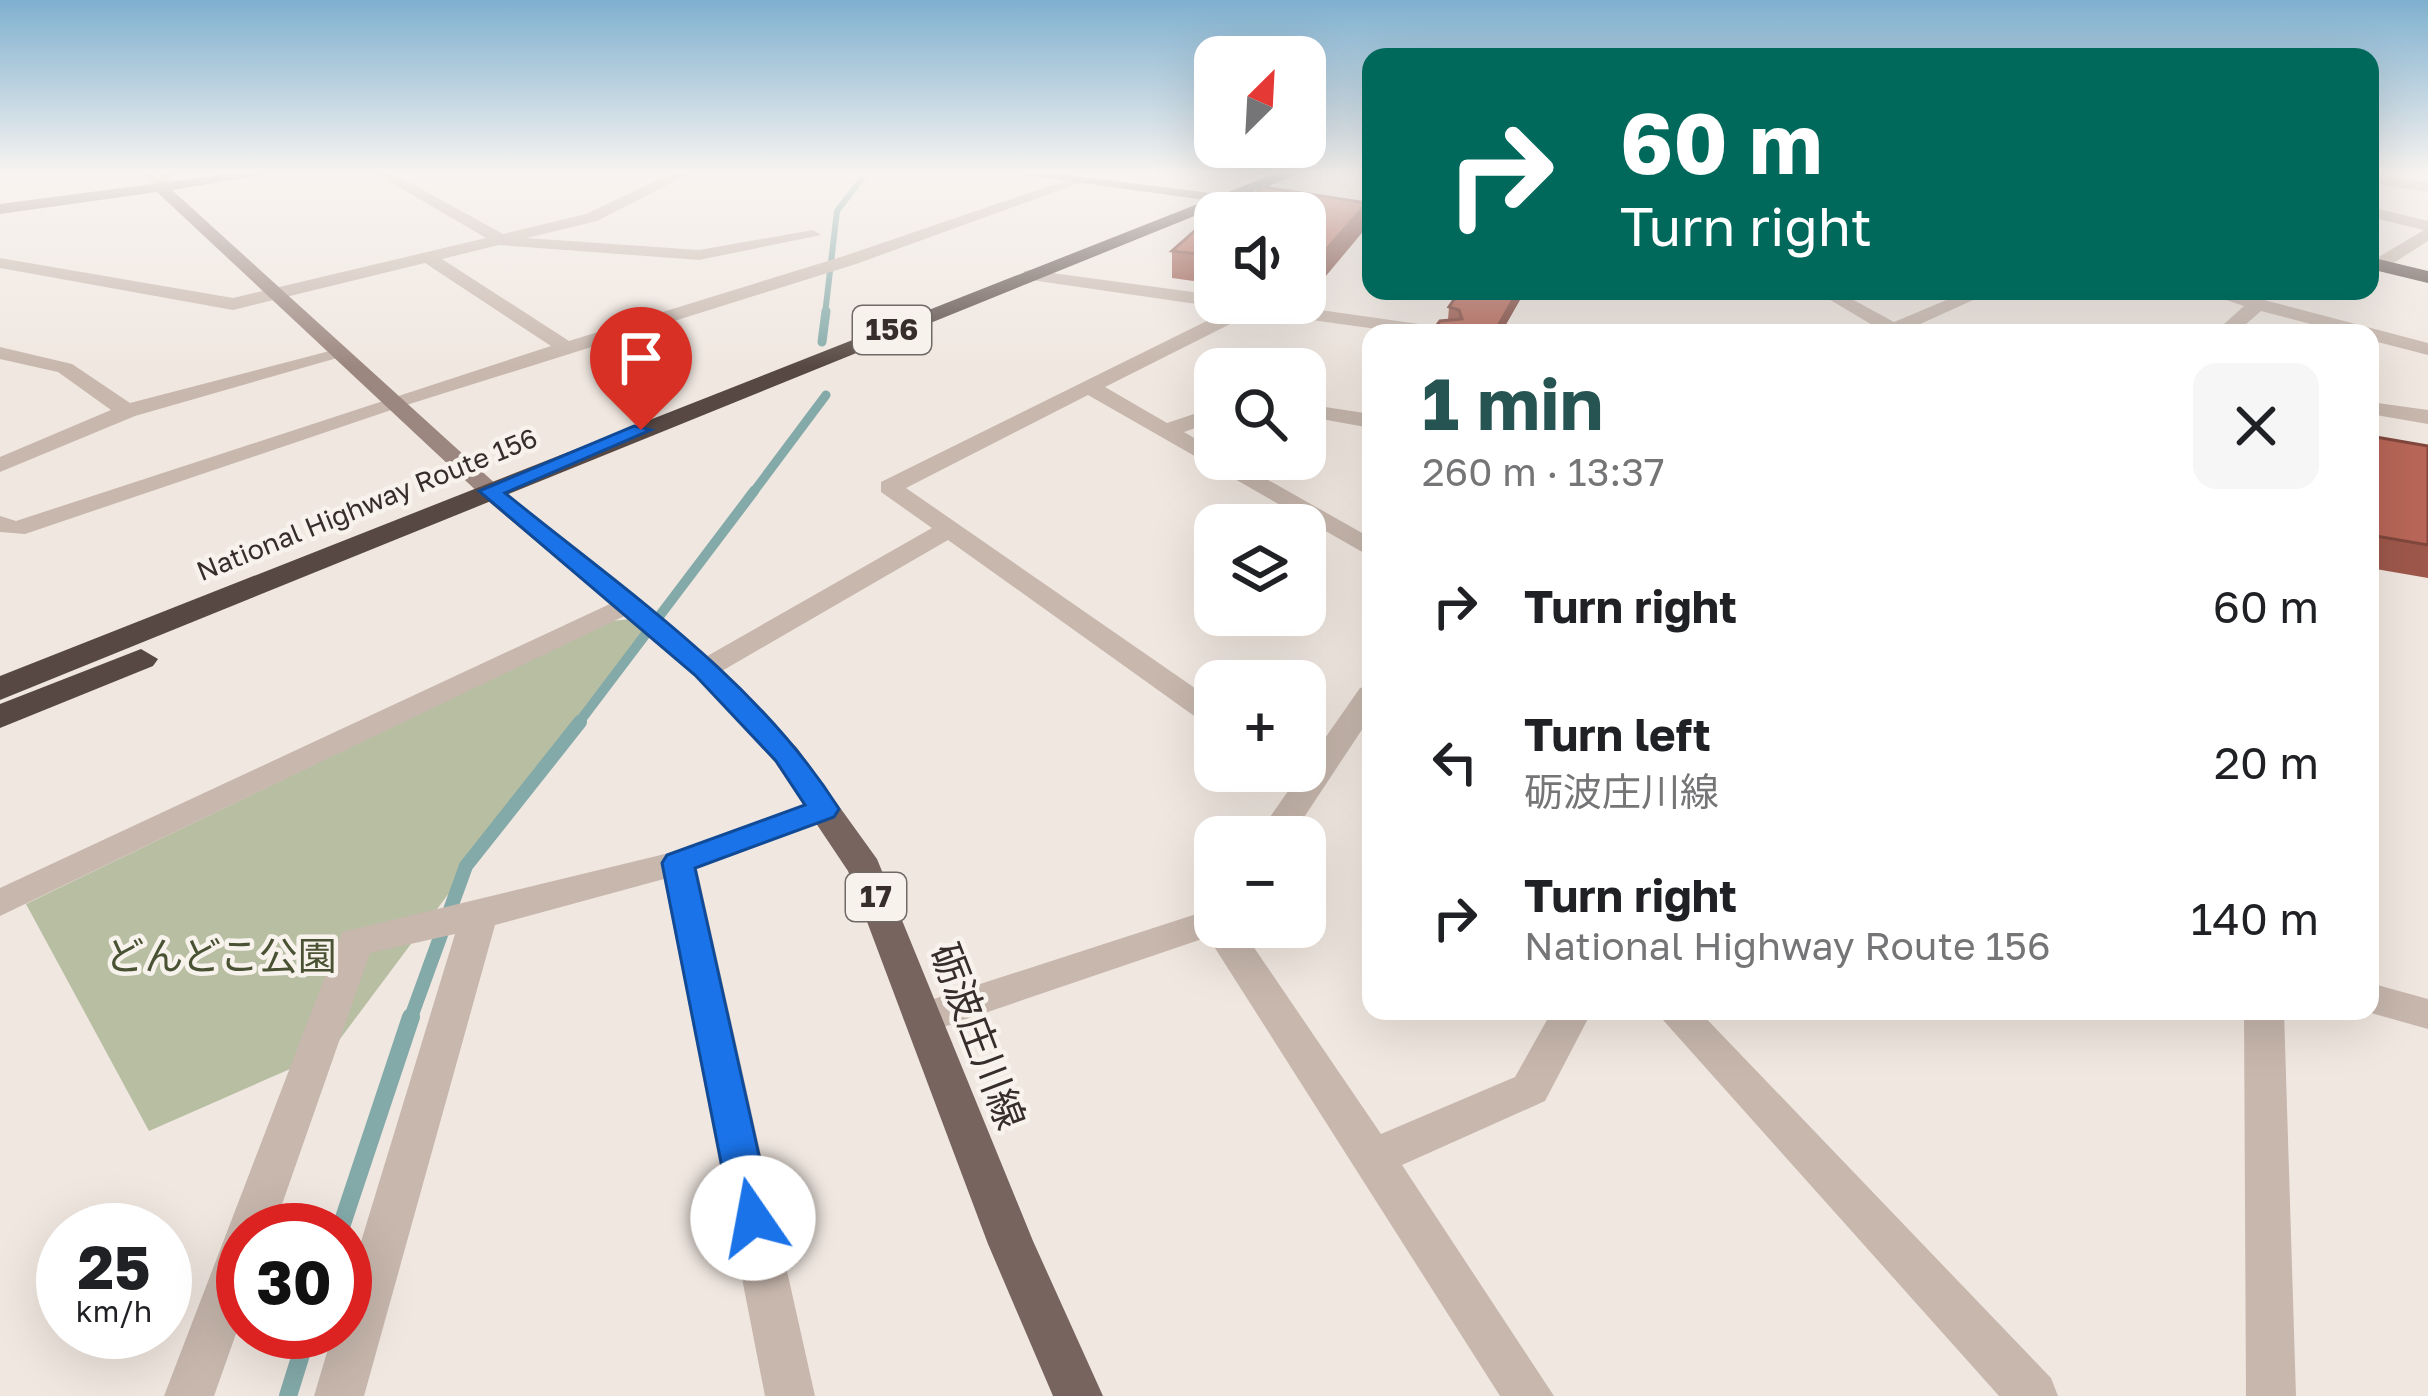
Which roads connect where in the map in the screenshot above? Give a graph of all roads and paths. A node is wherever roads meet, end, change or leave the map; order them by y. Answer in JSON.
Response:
{"nodes":[{"id":1,"x":220,"y":237,"type":"edge"},
{"id":2,"x":496,"y":237,"type":"edge"},
{"id":3,"x":522,"y":237,"type":"edge"},
{"id":4,"x":801,"y":237,"type":"edge"},
{"id":5,"x":909,"y":237,"type":"edge"},
{"id":6,"x":1142,"y":237,"type":"edge"},
{"id":7,"x":1161,"y":237,"type":"edge"},
{"id":8,"x":2417,"y":237,"type":"edge"},
{"id":9,"x":505,"y":242,"type":"junction"},
{"id":10,"x":430,"y":259,"type":"junction"},
{"id":11,"x":2379,"y":261,"type":"edge"},
{"id":12,"x":0,"y":263,"type":"edge"},
{"id":13,"x":2379,"y":265,"type":"edge"},
{"id":14,"x":21,"y":266,"type":"junction"},
{"id":15,"x":0,"y":274,"type":"edge"},
{"id":16,"x":1030,"y":275,"type":"junction"},
{"id":17,"x":2428,"y":277,"type":"edge"},
{"id":18,"x":1065,"y":280,"type":"junction"},
{"id":19,"x":276,"y":295,"type":"junction"},
{"id":20,"x":1194,"y":298,"type":"edge"},
{"id":21,"x":1840,"y":300,"type":"edge"},
{"id":22,"x":1964,"y":300,"type":"edge"},
{"id":23,"x":2243,"y":300,"type":"edge"},
{"id":24,"x":2258,"y":304,"type":"junction"},
{"id":25,"x":1326,"y":316,"type":"edge"},
{"id":26,"x":1204,"y":324,"type":"edge"},
{"id":27,"x":1384,"y":324,"type":"edge"},
{"id":28,"x":1884,"y":324,"type":"edge"},
{"id":29,"x":1912,"y":324,"type":"edge"},
{"id":30,"x":2235,"y":324,"type":"edge"},
{"id":31,"x":2334,"y":324,"type":"edge"},
{"id":32,"x":2379,"y":336,"type":"edge"},
{"id":33,"x":2428,"y":349,"type":"edge"},
{"id":34,"x":570,"y":350,"type":"junction"},
{"id":35,"x":0,"y":353,"type":"edge"},
{"id":36,"x":340,"y":354,"type":"junction"},
{"id":37,"x":1089,"y":387,"type":"junction"},
{"id":38,"x":392,"y":402,"type":"junction"},
{"id":39,"x":2379,"y":409,"type":"edge"},
{"id":40,"x":128,"y":411,"type":"junction"},
{"id":41,"x":1326,"y":414,"type":"edge"},
{"id":42,"x":2428,"y":417,"type":"edge"},
{"id":43,"x":1362,"y":420,"type":"edge"},
{"id":44,"x":1194,"y":421,"type":"edge"},
{"id":45,"x":1166,"y":431,"type":"junction"},
{"id":46,"x":0,"y":465,"type":"edge"},
{"id":47,"x":501,"y":499,"type":"junction"},
{"id":48,"x":0,"y":523,"type":"edge"},
{"id":49,"x":950,"y":529,"type":"junction"},
{"id":50,"x":1362,"y":545,"type":"edge"},
{"id":51,"x":626,"y":604,"type":"junction"},
{"id":52,"x":705,"y":669,"type":"junction"},
{"id":53,"x":0,"y":689,"type":"edge"},
{"id":54,"x":1194,"y":701,"type":"edge"},
{"id":55,"x":1362,"y":705,"type":"edge"},
{"id":56,"x":0,"y":717,"type":"edge"},
{"id":57,"x":1326,"y":748,"type":"edge"},
{"id":58,"x":824,"y":809,"type":"junction"},
{"id":59,"x":678,"y":863,"type":"junction"},
{"id":60,"x":0,"y":903,"type":"edge"},
{"id":61,"x":479,"y":916,"type":"junction"},
{"id":62,"x":1194,"y":932,"type":"edge"},
{"id":63,"x":1234,"y":948,"type":"edge"},
{"id":64,"x":2379,"y":1000,"type":"edge"},
{"id":65,"x":2428,"y":1014,"type":"edge"},
{"id":66,"x":923,"y":1018,"type":"junction"},
{"id":67,"x":1567,"y":1020,"type":"edge"},
{"id":68,"x":1684,"y":1020,"type":"edge"},
{"id":69,"x":2264,"y":1020,"type":"edge"},
{"id":70,"x":1373,"y":1158,"type":"junction"},
{"id":71,"x":260,"y":1203,"type":"edge"},
{"id":72,"x":216,"y":1322,"type":"edge"},
{"id":73,"x":189,"y":1396,"type":"edge"},
{"id":74,"x":339,"y":1396,"type":"edge"},
{"id":75,"x":790,"y":1396,"type":"edge"},
{"id":76,"x":1078,"y":1396,"type":"edge"},
{"id":77,"x":1529,"y":1396,"type":"edge"},
{"id":78,"x":2033,"y":1396,"type":"edge"},
{"id":79,"x":2271,"y":1396,"type":"edge"}],
"edges":[{"from":1,"to":19,"type":"street"},
{"from":2,"to":9,"type":"street"},
{"from":3,"to":9,"type":"street"},
{"from":4,"to":9,"type":"street"},
{"from":5,"to":34,"type":"street"},
{"from":6,"to":16,"type":"highway","name":"National Highway Route 156","number":"156"},
{"from":7,"to":18,"type":"highway","name":"National Highway Route 156","number":"156"},
{"from":8,"to":11,"type":"street"},
{"from":9,"to":10,"type":"street"},
{"from":10,"to":19,"type":"street"},
{"from":10,"to":34,"type":"street"},
{"from":12,"to":14,"type":"street"},
{"from":13,"to":17,"type":"highway"},
{"from":14,"to":15,"type":"street"},
{"from":14,"to":19,"type":"street"},
{"from":16,"to":18,"type":"street"},
{"from":16,"to":47,"type":"highway","name":"National Highway Route 156","number":"156"},
{"from":18,"to":20,"type":"street"},
{"from":18,"to":47,"type":"highway","name":"National Highway Route 156","number":"156"},
{"from":19,"to":36,"type":"street"},
{"from":21,"to":28,"type":"street"},
{"from":22,"to":29,"type":"street"},
{"from":23,"to":24,"type":"street"},
{"from":24,"to":30,"type":"street"},
{"from":24,"to":31,"type":"street"},
{"from":25,"to":27,"type":"street"},
{"from":26,"to":37,"type":"street"},
{"from":32,"to":33,"type":"street"},
{"from":34,"to":38,"type":"street"},
{"from":35,"to":40,"type":"street"},
{"from":36,"to":38,"type":"street"},
{"from":36,"to":40,"type":"street"},
{"from":37,"to":45,"type":"street"},
{"from":37,"to":49,"type":"street"},
{"from":38,"to":47,"type":"street"},
{"from":38,"to":48,"type":"street"},
{"from":39,"to":42,"type":"street"},
{"from":40,"to":46,"type":"street"},
{"from":41,"to":43,"type":"street"},
{"from":44,"to":45,"type":"street"},
{"from":45,"to":50,"type":"street"},
{"from":47,"to":51,"type":"main road","name":"砺波庄川線","number":"17"},
{"from":47,"to":53,"type":"highway","name":"National Highway Route 156","number":"156"},
{"from":47,"to":56,"type":"highway","name":"National Highway Route 156","number":"156"},
{"from":49,"to":52,"type":"street"},
{"from":49,"to":54,"type":"street"},
{"from":51,"to":52,"type":"main road","name":"砺波庄川線","number":"17"},
{"from":51,"to":60,"type":"street"},
{"from":52,"to":58,"type":"main road","name":"砺波庄川線","number":"17"},
{"from":55,"to":57,"type":"street"},
{"from":58,"to":59,"type":"street"},
{"from":58,"to":66,"type":"main road","name":"砺波庄川線","number":"17"},
{"from":59,"to":61,"type":"street"},
{"from":59,"to":75,"type":"street"},
{"from":61,"to":71,"type":"street"},
{"from":61,"to":74,"type":"street"},
{"from":62,"to":66,"type":"street"},
{"from":63,"to":70,"type":"street"},
{"from":64,"to":65,"type":"street"},
{"from":66,"to":76,"type":"main road","name":"砺波庄川線","number":"17"},
{"from":67,"to":70,"type":"street"},
{"from":68,"to":78,"type":"street"},
{"from":69,"to":79,"type":"street"},
{"from":70,"to":77,"type":"street"},
{"from":72,"to":73,"type":"street"}]}
